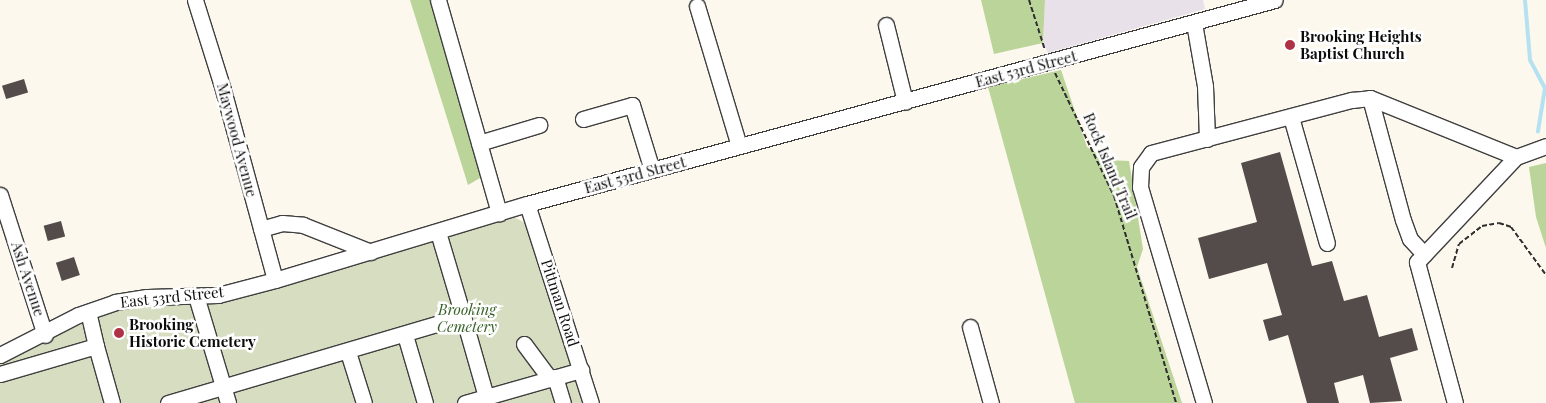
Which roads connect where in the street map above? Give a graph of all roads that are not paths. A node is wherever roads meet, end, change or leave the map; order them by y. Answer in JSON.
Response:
{"nodes":[{"id":1,"x":195,"y":0,"type":"edge"},
{"id":2,"x":438,"y":0,"type":"edge"},
{"id":3,"x":1276,"y":0,"type":"edge"},
{"id":4,"x":697,"y":6,"type":"dead end"},
{"id":5,"x":1194,"y":23,"type":"junction"},
{"id":6,"x":886,"y":25,"type":"dead end"},
{"id":7,"x":1370,"y":98,"type":"junction"},
{"id":8,"x":905,"y":102,"type":"junction"},
{"id":9,"x":1292,"y":117,"type":"junction"},
{"id":10,"x":583,"y":119,"type":"dead end"},
{"id":11,"x":538,"y":125,"type":"dead end"},
{"id":12,"x":1208,"y":139,"type":"junction"},
{"id":13,"x":479,"y":143,"type":"junction"},
{"id":14,"x":739,"y":146,"type":"junction"},
{"id":15,"x":1546,"y":146,"type":"edge"},
{"id":16,"x":1516,"y":157,"type":"junction"},
{"id":17,"x":652,"y":170,"type":"junction"},
{"id":18,"x":0,"y":195,"type":"edge"},
{"id":19,"x":527,"y":204,"type":"junction"},
{"id":20,"x":499,"y":213,"type":"junction"},
{"id":21,"x":261,"y":229,"type":"junction"},
{"id":22,"x":438,"y":232,"type":"junction"},
{"id":23,"x":1327,"y":243,"type":"dead end"},
{"id":24,"x":371,"y":252,"type":"junction"},
{"id":25,"x":1424,"y":254,"type":"junction"},
{"id":26,"x":275,"y":280,"type":"junction"},
{"id":27,"x":196,"y":296,"type":"junction"},
{"id":28,"x":88,"y":312,"type":"junction"},
{"id":29,"x":462,"y":316,"type":"junction"},
{"id":30,"x":970,"y":327,"type":"dead end"},
{"id":31,"x":45,"y":335,"type":"junction"},
{"id":32,"x":405,"y":335,"type":"junction"},
{"id":33,"x":524,"y":344,"type":"dead end"},
{"id":34,"x":96,"y":346,"type":"junction"},
{"id":35,"x":348,"y":352,"type":"junction"},
{"id":36,"x":0,"y":355,"type":"edge"},
{"id":37,"x":581,"y":370,"type":"junction"},
{"id":38,"x":0,"y":374,"type":"edge"},
{"id":39,"x":553,"y":378,"type":"junction"},
{"id":40,"x":224,"y":387,"type":"junction"},
{"id":41,"x":486,"y":397,"type":"junction"},
{"id":42,"x":112,"y":403,"type":"edge"},
{"id":43,"x":168,"y":403,"type":"edge"},
{"id":44,"x":228,"y":403,"type":"edge"},
{"id":45,"x":364,"y":403,"type":"edge"},
{"id":46,"x":425,"y":403,"type":"edge"},
{"id":47,"x":465,"y":403,"type":"edge"},
{"id":48,"x":563,"y":403,"type":"edge"},
{"id":49,"x":591,"y":403,"type":"edge"},
{"id":50,"x":991,"y":403,"type":"edge"},
{"id":51,"x":1204,"y":403,"type":"edge"},
{"id":52,"x":1455,"y":403,"type":"edge"}],
"edges":[{"from":1,"to":21,"type":"street","name":"Maywood Avenue"},
{"from":2,"to":13,"type":"street"},
{"from":3,"to":5,"type":"street","name":"East 53rd Street"},
{"from":4,"to":14,"type":"street"},
{"from":5,"to":8,"type":"street","name":"East 53rd Street"},
{"from":5,"to":12,"type":"street"},
{"from":6,"to":8,"type":"street"},
{"from":7,"to":9,"type":"street"},
{"from":7,"to":16,"type":"street"},
{"from":7,"to":25,"type":"street"},
{"from":8,"to":14,"type":"street","name":"East 53rd Street"},
{"from":9,"to":12,"type":"street"},
{"from":9,"to":23,"type":"street"},
{"from":10,"to":17,"type":"street"},
{"from":11,"to":13,"type":"street"},
{"from":12,"to":51,"type":"street"},
{"from":13,"to":20,"type":"street"},
{"from":14,"to":17,"type":"street","name":"East 53rd Street"},
{"from":15,"to":16,"type":"street"},
{"from":16,"to":25,"type":"street"},
{"from":17,"to":19,"type":"street","name":"East 53rd Street"},
{"from":18,"to":31,"type":"street","name":"Ash Avenue"},
{"from":19,"to":20,"type":"street","name":"East 53rd Street"},
{"from":19,"to":37,"type":"street","name":"Pittman Road"},
{"from":20,"to":22,"type":"street","name":"East 53rd Street"},
{"from":21,"to":24,"type":"street"},
{"from":21,"to":26,"type":"street","name":"Maywood Avenue"},
{"from":22,"to":24,"type":"street","name":"East 53rd Street"},
{"from":22,"to":29,"type":"street"},
{"from":24,"to":26,"type":"street","name":"East 53rd Street"},
{"from":25,"to":52,"type":"street"},
{"from":26,"to":27,"type":"street","name":"East 53rd Street"},
{"from":27,"to":28,"type":"street","name":"East 53rd Street"},
{"from":27,"to":40,"type":"street"},
{"from":28,"to":31,"type":"street","name":"East 53rd Street"},
{"from":28,"to":34,"type":"street"},
{"from":29,"to":32,"type":"street"},
{"from":29,"to":41,"type":"street"},
{"from":30,"to":50,"type":"street"},
{"from":31,"to":36,"type":"street","name":"East 53rd Street"},
{"from":32,"to":35,"type":"street"},
{"from":32,"to":46,"type":"street"},
{"from":33,"to":39,"type":"street"},
{"from":34,"to":38,"type":"street"},
{"from":34,"to":42,"type":"street"},
{"from":35,"to":40,"type":"street"},
{"from":35,"to":45,"type":"street"},
{"from":37,"to":39,"type":"street"},
{"from":37,"to":49,"type":"street","name":"Pittman Road"},
{"from":39,"to":41,"type":"street"},
{"from":39,"to":48,"type":"street"},
{"from":40,"to":43,"type":"street"},
{"from":40,"to":44,"type":"street"},
{"from":41,"to":47,"type":"street"}]}
